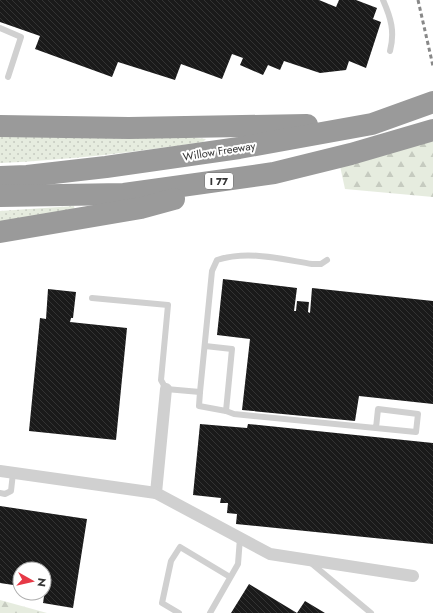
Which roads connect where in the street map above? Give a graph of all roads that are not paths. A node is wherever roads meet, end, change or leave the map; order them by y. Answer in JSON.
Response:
{"nodes":[{"id":1,"x":383,"y":0,"type":"edge"},
{"id":2,"x":0,"y":28,"type":"edge"},
{"id":3,"x":390,"y":51,"type":"dead end"},
{"id":4,"x":8,"y":78,"type":"dead end"},
{"id":5,"x":433,"y":102,"type":"edge"},
{"id":6,"x":372,"y":124,"type":"junction"},
{"id":7,"x":0,"y":126,"type":"edge"},
{"id":8,"x":433,"y":130,"type":"edge"},
{"id":9,"x":274,"y":173,"type":"junction"},
{"id":10,"x":0,"y":177,"type":"edge"},
{"id":11,"x":0,"y":196,"type":"edge"},
{"id":12,"x":0,"y":232,"type":"edge"},
{"id":13,"x":327,"y":260,"type":"dead end"},
{"id":14,"x":92,"y":298,"type":"dead end"},
{"id":15,"x":205,"y":346,"type":"junction"},
{"id":16,"x":166,"y":389,"type":"junction"},
{"id":17,"x":200,"y":392,"type":"junction"},
{"id":18,"x":226,"y":410,"type":"junction"},
{"id":19,"x":376,"y":428,"type":"junction"},
{"id":20,"x":0,"y":471,"type":"edge"},
{"id":21,"x":13,"y":473,"type":"junction"},
{"id":22,"x":0,"y":493,"type":"edge"},
{"id":23,"x":156,"y":493,"type":"junction"},
{"id":24,"x":240,"y":538,"type":"junction"},
{"id":25,"x":307,"y":559,"type":"junction"},
{"id":26,"x":413,"y":576,"type":"dead end"},
{"id":27,"x":230,"y":577,"type":"junction"},
{"id":28,"x":179,"y":613,"type":"edge"},
{"id":29,"x":210,"y":613,"type":"edge"},
{"id":30,"x":371,"y":613,"type":"edge"}],
"edges":[{"from":1,"to":3,"type":"lane"},
{"from":2,"to":4,"type":"lane"},
{"from":5,"to":6,"type":"highway","name":"Willow Freeway"},
{"from":6,"to":7,"type":"highway"},
{"from":6,"to":10,"type":"highway","name":"Willow Freeway"},
{"from":8,"to":9,"type":"highway","number":"I 77"},
{"from":9,"to":11,"type":"highway","number":"I 77"},
{"from":9,"to":12,"type":"highway"},
{"from":13,"to":15,"type":"lane"},
{"from":14,"to":16,"type":"lane"},
{"from":15,"to":17,"type":"lane"},
{"from":15,"to":18,"type":"lane"},
{"from":16,"to":17,"type":"lane"},
{"from":16,"to":23,"type":"street"},
{"from":17,"to":18,"type":"lane"},
{"from":18,"to":19,"type":"lane"},
{"from":19,"to":19,"type":"lane"},
{"from":20,"to":21,"type":"street"},
{"from":21,"to":22,"type":"lane"},
{"from":21,"to":23,"type":"street"},
{"from":23,"to":24,"type":"street"},
{"from":24,"to":25,"type":"street"},
{"from":24,"to":27,"type":"lane"},
{"from":25,"to":26,"type":"street"},
{"from":25,"to":30,"type":"lane"},
{"from":27,"to":28,"type":"lane"},
{"from":27,"to":29,"type":"lane"}]}
